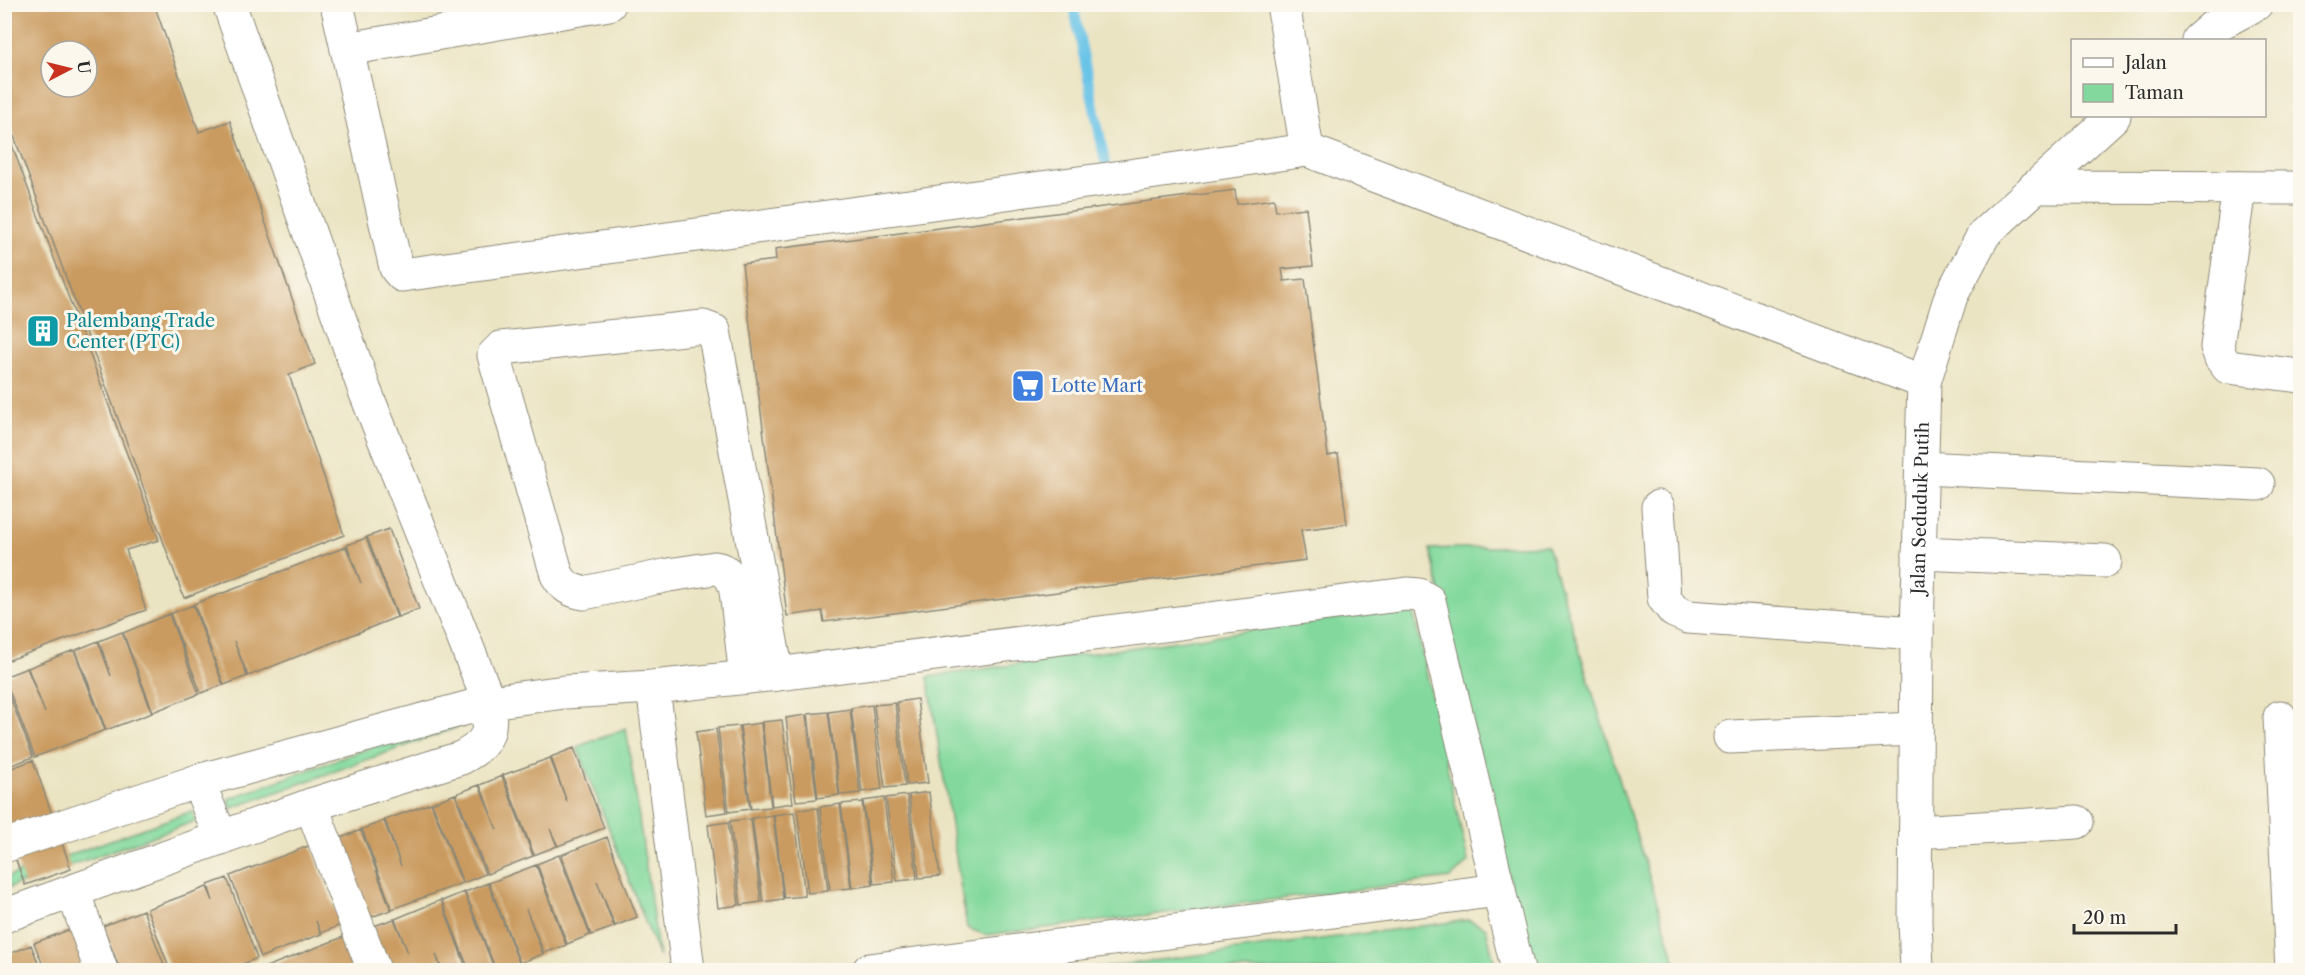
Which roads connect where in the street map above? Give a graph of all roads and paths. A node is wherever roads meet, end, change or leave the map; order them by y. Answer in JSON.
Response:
{"nodes":[{"id":1,"x":229,"y":4,"type":"edge"},
{"id":2,"x":337,"y":4,"type":"edge"},
{"id":3,"x":609,"y":4,"type":"edge"},
{"id":4,"x":1283,"y":4,"type":"edge"},
{"id":5,"x":2256,"y":4,"type":"edge"},
{"id":6,"x":2203,"y":24,"type":"edge"},
{"id":7,"x":347,"y":49,"type":"junction"},
{"id":8,"x":2113,"y":117,"type":"edge"},
{"id":9,"x":1307,"y":150,"type":"junction"},
{"id":10,"x":2035,"y":187,"type":"junction"},
{"id":11,"x":2239,"y":188,"type":"junction"},
{"id":12,"x":2301,"y":188,"type":"edge"},
{"id":13,"x":2301,"y":376,"type":"edge"},
{"id":14,"x":1924,"y":382,"type":"junction"},
{"id":15,"x":1922,"y":468,"type":"junction"},
{"id":16,"x":2258,"y":484,"type":"dead end"},
{"id":17,"x":1658,"y":507,"type":"dead end"},
{"id":18,"x":1919,"y":553,"type":"junction"},
{"id":19,"x":2105,"y":561,"type":"dead end"},
{"id":20,"x":1917,"y":633,"type":"junction"},
{"id":21,"x":762,"y":675,"type":"junction"},
{"id":22,"x":653,"y":687,"type":"junction"},
{"id":23,"x":489,"y":702,"type":"junction"},
{"id":24,"x":2280,"y":717,"type":"dead end"},
{"id":25,"x":1917,"y":729,"type":"junction"},
{"id":26,"x":1730,"y":737,"type":"dead end"},
{"id":27,"x":198,"y":781,"type":"junction"},
{"id":28,"x":311,"y":805,"type":"junction"},
{"id":29,"x":2077,"y":822,"type":"dead end"},
{"id":30,"x":1916,"y":832,"type":"junction"},
{"id":31,"x":221,"y":838,"type":"junction"},
{"id":32,"x":4,"y":846,"type":"edge"},
{"id":33,"x":1499,"y":890,"type":"junction"},
{"id":34,"x":73,"y":891,"type":"junction"},
{"id":35,"x":4,"y":916,"type":"edge"},
{"id":36,"x":101,"y":970,"type":"edge"},
{"id":37,"x":374,"y":970,"type":"edge"},
{"id":38,"x":688,"y":970,"type":"edge"},
{"id":39,"x":869,"y":970,"type":"edge"},
{"id":40,"x":1518,"y":970,"type":"edge"},
{"id":41,"x":1917,"y":970,"type":"edge"},
{"id":42,"x":2292,"y":970,"type":"edge"}],
"edges":[{"from":1,"to":23,"type":"street"},
{"from":2,"to":7,"type":"street"},
{"from":3,"to":7,"type":"street"},
{"from":4,"to":9,"type":"street"},
{"from":5,"to":6,"type":"street"},
{"from":7,"to":9,"type":"street"},
{"from":8,"to":10,"type":"street","name":"Jalan Seduduk Putih"},
{"from":9,"to":14,"type":"street"},
{"from":10,"to":11,"type":"street"},
{"from":10,"to":14,"type":"street","name":"Jalan Seduduk Putih"},
{"from":11,"to":12,"type":"street"},
{"from":11,"to":13,"type":"street"},
{"from":14,"to":15,"type":"street","name":"Jalan Seduduk Putih"},
{"from":15,"to":16,"type":"street"},
{"from":15,"to":18,"type":"street","name":"Jalan Seduduk Putih"},
{"from":17,"to":20,"type":"street"},
{"from":18,"to":19,"type":"street"},
{"from":18,"to":20,"type":"street","name":"Jalan Seduduk Putih"},
{"from":20,"to":25,"type":"street","name":"Jalan Seduduk Putih"},
{"from":21,"to":21,"type":"street"},
{"from":21,"to":22,"type":"street"},
{"from":21,"to":33,"type":"street"},
{"from":22,"to":23,"type":"street"},
{"from":22,"to":38,"type":"street"},
{"from":23,"to":27,"type":"street"},
{"from":23,"to":28,"type":"street"},
{"from":24,"to":42,"type":"street"},
{"from":25,"to":26,"type":"street"},
{"from":25,"to":30,"type":"street","name":"Jalan Seduduk Putih"},
{"from":27,"to":31,"type":"street"},
{"from":27,"to":32,"type":"street"},
{"from":28,"to":31,"type":"street"},
{"from":28,"to":37,"type":"street"},
{"from":29,"to":30,"type":"street"},
{"from":30,"to":41,"type":"street","name":"Jalan Seduduk Putih"},
{"from":31,"to":34,"type":"street"},
{"from":33,"to":39,"type":"street"},
{"from":33,"to":40,"type":"street"},
{"from":34,"to":35,"type":"street"},
{"from":34,"to":36,"type":"street"}]}
